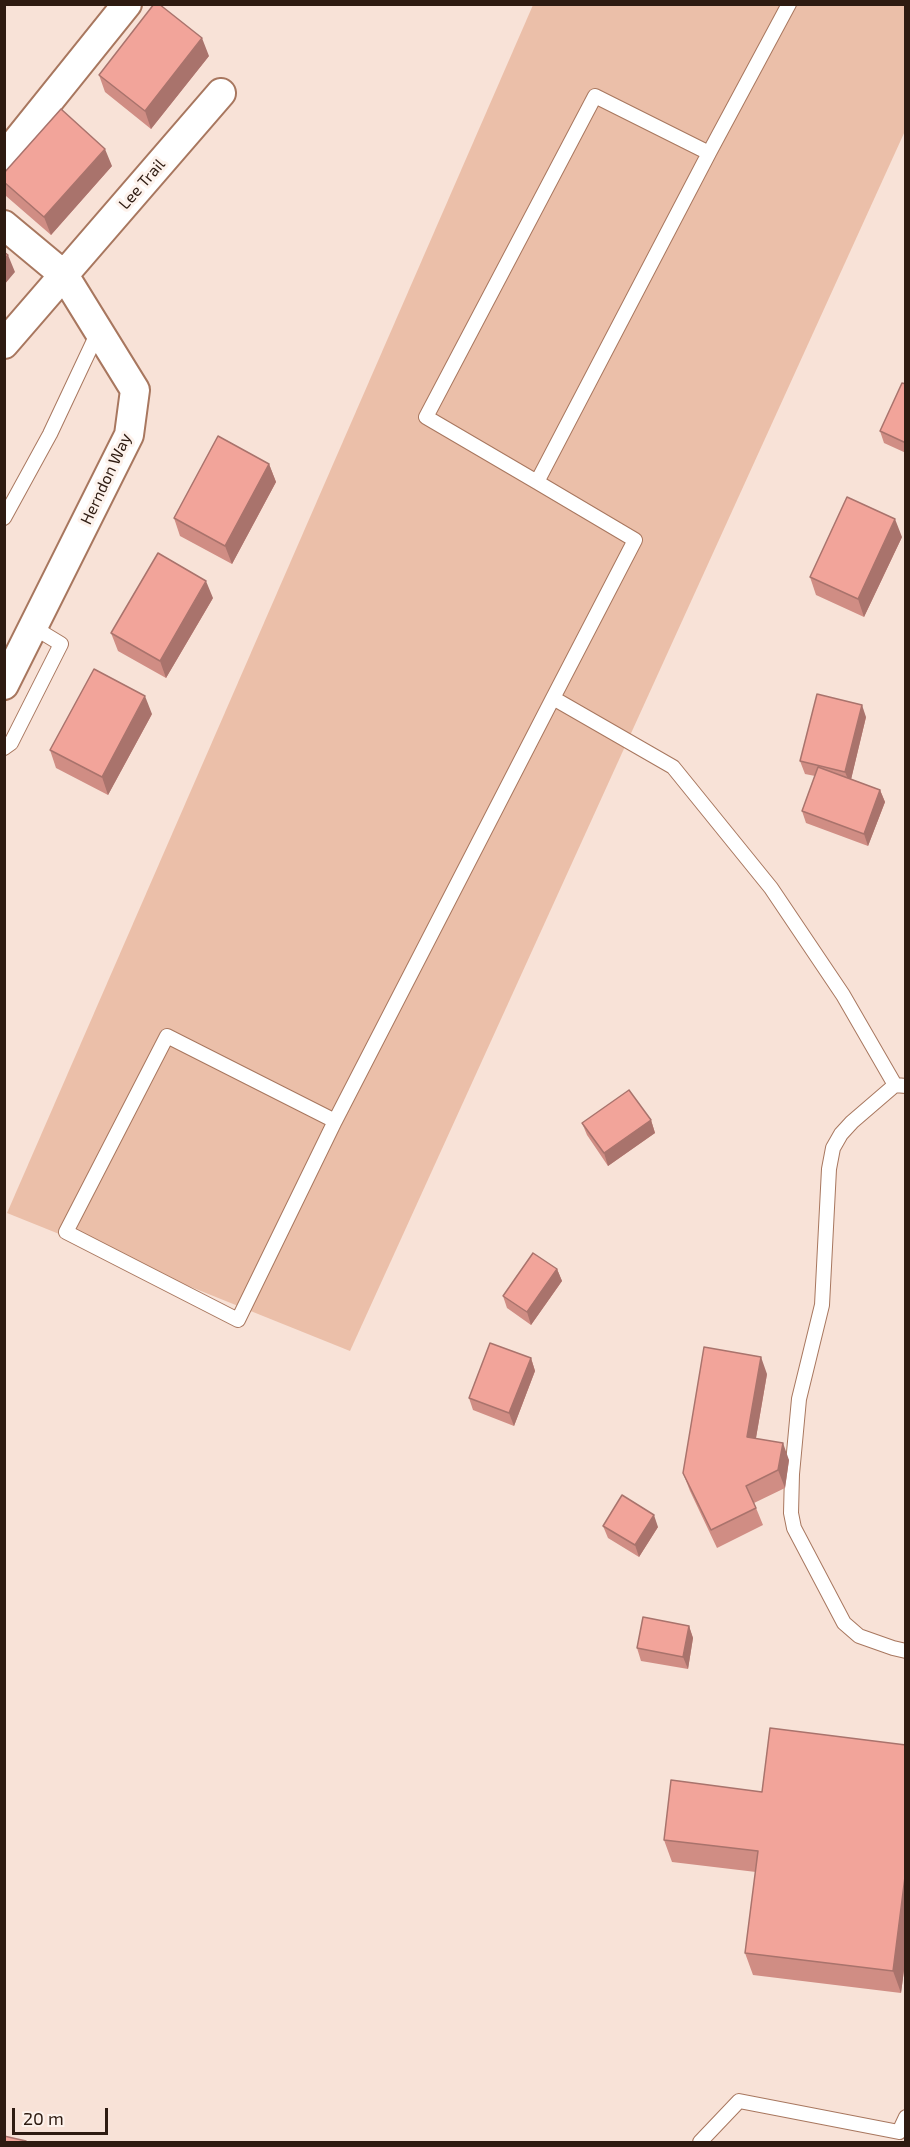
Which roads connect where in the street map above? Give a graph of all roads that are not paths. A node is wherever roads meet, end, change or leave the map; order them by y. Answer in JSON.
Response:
{"nodes":[{"id":1,"x":128,"y":4,"type":"edge"},
{"id":2,"x":789,"y":4,"type":"edge"},
{"id":3,"x":221,"y":93,"type":"dead end"},
{"id":4,"x":709,"y":153,"type":"junction"},
{"id":5,"x":4,"y":157,"type":"edge"},
{"id":6,"x":4,"y":225,"type":"edge"},
{"id":7,"x":64,"y":275,"type":"junction"},
{"id":8,"x":98,"y":332,"type":"junction"},
{"id":9,"x":4,"y":344,"type":"edge"},
{"id":10,"x":537,"y":482,"type":"junction"},
{"id":11,"x":4,"y":518,"type":"edge"},
{"id":12,"x":33,"y":627,"type":"junction"},
{"id":13,"x":4,"y":685,"type":"edge"},
{"id":14,"x":553,"y":698,"type":"junction"},
{"id":15,"x":4,"y":748,"type":"edge"},
{"id":16,"x":900,"y":1086,"type":"edge"},
{"id":17,"x":334,"y":1121,"type":"junction"},
{"id":18,"x":906,"y":1651,"type":"edge"},
{"id":19,"x":906,"y":2117,"type":"edge"},
{"id":20,"x":700,"y":2142,"type":"edge"}],
"edges":[{"from":1,"to":5,"type":"street"},
{"from":2,"to":4,"type":"lane"},
{"from":3,"to":7,"type":"street","name":"Lee Trail"},
{"from":4,"to":10,"type":"lane"},
{"from":4,"to":10,"type":"lane"},
{"from":6,"to":7,"type":"street"},
{"from":7,"to":8,"type":"street","name":"Herndon Way"},
{"from":7,"to":9,"type":"street","name":"Lee Trail"},
{"from":8,"to":11,"type":"lane"},
{"from":8,"to":12,"type":"street","name":"Herndon Way"},
{"from":10,"to":14,"type":"lane"},
{"from":12,"to":13,"type":"street","name":"Herndon Way"},
{"from":12,"to":15,"type":"lane"},
{"from":14,"to":16,"type":"lane"},
{"from":14,"to":17,"type":"lane"},
{"from":16,"to":18,"type":"lane"},
{"from":17,"to":17,"type":"lane"},
{"from":19,"to":20,"type":"lane"}]}
